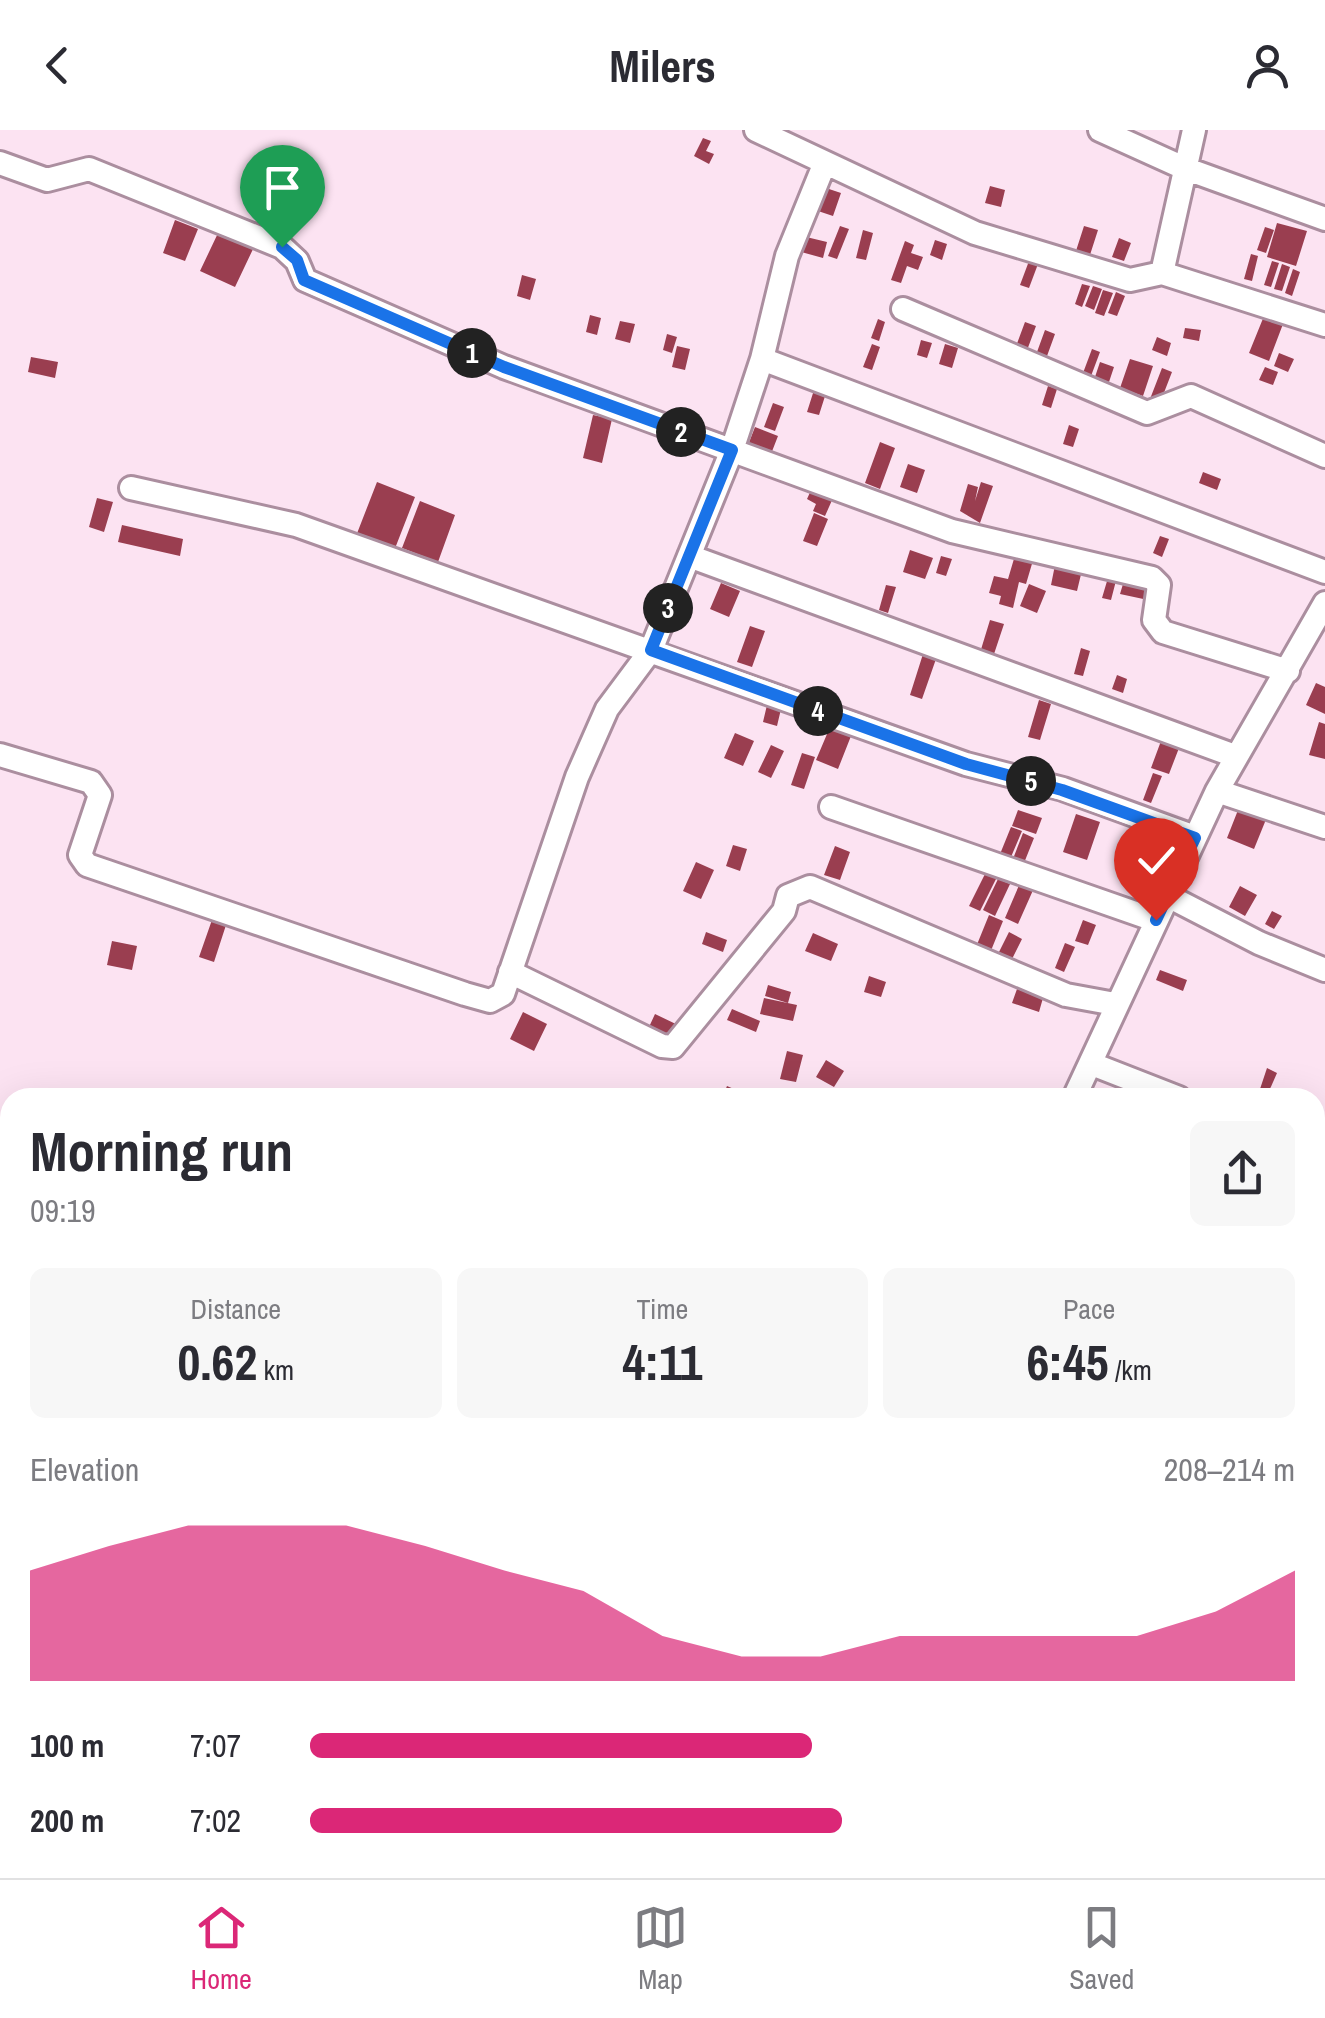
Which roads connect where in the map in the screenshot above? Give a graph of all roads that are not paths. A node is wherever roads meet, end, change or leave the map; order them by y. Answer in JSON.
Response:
{"nodes":[{"id":1,"x":756,"y":130,"type":"edge"},
{"id":2,"x":1100,"y":130,"type":"edge"},
{"id":3,"x":1194,"y":130,"type":"edge"},
{"id":4,"x":0,"y":162,"type":"edge"},
{"id":5,"x":824,"y":165,"type":"junction"},
{"id":6,"x":1184,"y":168,"type":"junction"},
{"id":7,"x":1325,"y":219,"type":"edge"},
{"id":8,"x":1162,"y":273,"type":"junction"},
{"id":9,"x":903,"y":309,"type":"dead end"},
{"id":10,"x":1325,"y":325,"type":"edge"},
{"id":11,"x":762,"y":360,"type":"junction"},
{"id":12,"x":732,"y":450,"type":"junction"},
{"id":13,"x":1325,"y":456,"type":"edge"},
{"id":14,"x":131,"y":488,"type":"dead end"},
{"id":15,"x":689,"y":556,"type":"junction"},
{"id":16,"x":1325,"y":572,"type":"edge"},
{"id":17,"x":1325,"y":603,"type":"edge"},
{"id":18,"x":651,"y":650,"type":"junction"},
{"id":19,"x":1288,"y":671,"type":"junction"},
{"id":20,"x":0,"y":755,"type":"edge"},
{"id":21,"x":1235,"y":756,"type":"junction"},
{"id":22,"x":1217,"y":791,"type":"junction"},
{"id":23,"x":831,"y":807,"type":"dead end"},
{"id":24,"x":1325,"y":827,"type":"edge"},
{"id":25,"x":1195,"y":838,"type":"junction"},
{"id":26,"x":1166,"y":895,"type":"junction"},
{"id":27,"x":1156,"y":920,"type":"junction"},
{"id":28,"x":1325,"y":970,"type":"edge"},
{"id":29,"x":510,"y":972,"type":"junction"},
{"id":30,"x":1115,"y":1004,"type":"junction"},
{"id":31,"x":1092,"y":1064,"type":"junction"},
{"id":32,"x":1079,"y":1088,"type":"edge"},
{"id":33,"x":1153,"y":1088,"type":"edge"}],
"edges":[{"from":1,"to":5,"type":"street"},
{"from":2,"to":6,"type":"street"},
{"from":3,"to":6,"type":"street"},
{"from":4,"to":12,"type":"street"},
{"from":5,"to":8,"type":"street"},
{"from":5,"to":11,"type":"street"},
{"from":6,"to":7,"type":"street"},
{"from":6,"to":8,"type":"street"},
{"from":8,"to":10,"type":"street"},
{"from":9,"to":13,"type":"street"},
{"from":11,"to":12,"type":"street"},
{"from":11,"to":16,"type":"street"},
{"from":12,"to":15,"type":"street"},
{"from":12,"to":19,"type":"street"},
{"from":14,"to":18,"type":"street"},
{"from":15,"to":18,"type":"street"},
{"from":15,"to":21,"type":"street"},
{"from":17,"to":19,"type":"street"},
{"from":18,"to":25,"type":"street"},
{"from":18,"to":29,"type":"street"},
{"from":19,"to":21,"type":"street"},
{"from":20,"to":29,"type":"street"},
{"from":21,"to":22,"type":"street"},
{"from":22,"to":24,"type":"street"},
{"from":22,"to":25,"type":"street"},
{"from":23,"to":27,"type":"street"},
{"from":25,"to":26,"type":"street"},
{"from":26,"to":27,"type":"street"},
{"from":26,"to":28,"type":"street"},
{"from":27,"to":30,"type":"street"},
{"from":29,"to":30,"type":"street"},
{"from":30,"to":31,"type":"street"},
{"from":31,"to":32,"type":"street"},
{"from":31,"to":33,"type":"street"}]}
